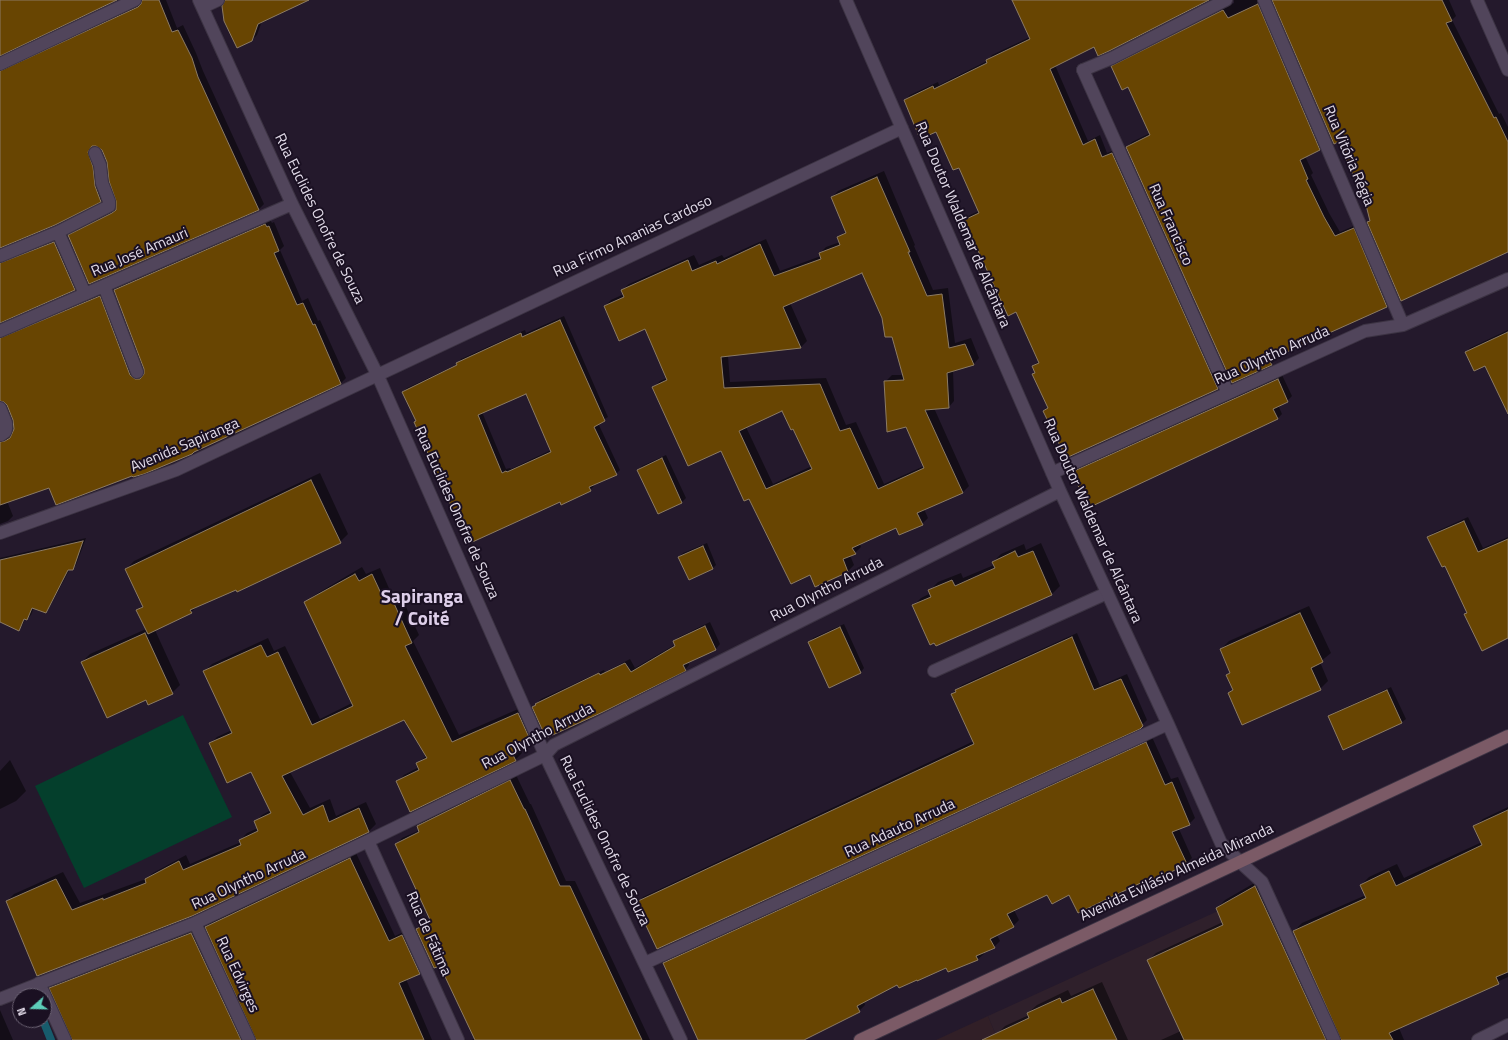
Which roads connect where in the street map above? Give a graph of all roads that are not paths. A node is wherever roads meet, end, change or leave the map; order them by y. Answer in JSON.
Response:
{"nodes":[{"id":1,"x":135,"y":0,"type":"edge"},
{"id":2,"x":218,"y":0,"type":"edge"},
{"id":3,"x":846,"y":0,"type":"edge"},
{"id":4,"x":1226,"y":0,"type":"edge"},
{"id":5,"x":1264,"y":0,"type":"edge"},
{"id":6,"x":1477,"y":0,"type":"edge"},
{"id":7,"x":201,"y":4,"type":"edge"},
{"id":8,"x":0,"y":64,"type":"edge"},
{"id":9,"x":1508,"y":70,"type":"edge"},
{"id":10,"x":902,"y":128,"type":"junction"},
{"id":11,"x":95,"y":153,"type":"dead end"},
{"id":12,"x":292,"y":204,"type":"junction"},
{"id":13,"x":58,"y":232,"type":"junction"},
{"id":14,"x":0,"y":256,"type":"edge"},
{"id":15,"x":1508,"y":279,"type":"edge"},
{"id":16,"x":104,"y":286,"type":"junction"},
{"id":17,"x":85,"y":294,"type":"junction"},
{"id":18,"x":1403,"y":325,"type":"junction"},
{"id":19,"x":0,"y":331,"type":"edge"},
{"id":20,"x":137,"y":372,"type":"dead end"},
{"id":21,"x":378,"y":376,"type":"junction"},
{"id":22,"x":1228,"y":393,"type":"junction"},
{"id":23,"x":0,"y":408,"type":"edge"},
{"id":24,"x":0,"y":435,"type":"edge"},
{"id":25,"x":1052,"y":474,"type":"junction"},
{"id":26,"x":1060,"y":491,"type":"junction"},
{"id":27,"x":0,"y":533,"type":"edge"},
{"id":28,"x":1107,"y":593,"type":"junction"},
{"id":29,"x":934,"y":670,"type":"dead end"},
{"id":30,"x":1168,"y":724,"type":"junction"},
{"id":31,"x":1508,"y":736,"type":"edge"},
{"id":32,"x":545,"y":755,"type":"junction"},
{"id":33,"x":368,"y":841,"type":"junction"},
{"id":34,"x":1239,"y":861,"type":"junction"},
{"id":35,"x":195,"y":923,"type":"junction"},
{"id":36,"x":645,"y":963,"type":"junction"},
{"id":37,"x":39,"y":983,"type":"junction"},
{"id":38,"x":0,"y":999,"type":"edge"},
{"id":39,"x":1508,"y":1025,"type":"edge"},
{"id":40,"x":65,"y":1040,"type":"edge"},
{"id":41,"x":249,"y":1040,"type":"edge"},
{"id":42,"x":458,"y":1040,"type":"edge"},
{"id":43,"x":681,"y":1040,"type":"edge"},
{"id":44,"x":860,"y":1040,"type":"edge"},
{"id":45,"x":1334,"y":1040,"type":"edge"},
{"id":46,"x":1478,"y":1040,"type":"edge"}],
"edges":[{"from":1,"to":8,"type":"street"},
{"from":2,"to":7,"type":"street"},
{"from":3,"to":10,"type":"street","name":"Rua Doutor Waldemar de Alcântara"},
{"from":4,"to":22,"type":"street","name":"Rua Francisco"},
{"from":5,"to":18,"type":"street","name":"Rua Vitória Régia"},
{"from":6,"to":9,"type":"street"},
{"from":7,"to":12,"type":"street","name":"Rua Euclides Onofre de Souza"},
{"from":10,"to":21,"type":"street","name":"Rua Firmo Ananias Cardoso"},
{"from":10,"to":25,"type":"street","name":"Rua Doutor Waldemar de Alcântara"},
{"from":11,"to":13,"type":"street"},
{"from":12,"to":16,"type":"street","name":"Rua José Amauri"},
{"from":12,"to":21,"type":"street","name":"Rua Euclides Onofre de Souza"},
{"from":13,"to":14,"type":"street"},
{"from":13,"to":17,"type":"street"},
{"from":15,"to":18,"type":"street","name":"Rua Olyntho Arruda"},
{"from":16,"to":17,"type":"street","name":"Rua José Amauri"},
{"from":16,"to":20,"type":"street"},
{"from":17,"to":19,"type":"street","name":"Rua José Amauri"},
{"from":18,"to":22,"type":"street","name":"Rua Olyntho Arruda"},
{"from":21,"to":27,"type":"street","name":"Avenida Sapiranga"},
{"from":21,"to":32,"type":"street","name":"Rua Euclides Onofre de Souza"},
{"from":22,"to":25,"type":"street","name":"Rua Olyntho Arruda"},
{"from":23,"to":24,"type":"street"},
{"from":25,"to":26,"type":"street","name":"Rua Doutor Waldemar de Alcântara"},
{"from":26,"to":28,"type":"street","name":"Rua Doutor Waldemar de Alcântara"},
{"from":26,"to":32,"type":"street","name":"Rua Olyntho Arruda"},
{"from":28,"to":29,"type":"street"},
{"from":28,"to":30,"type":"street","name":"Rua Doutor Waldemar de Alcântara"},
{"from":30,"to":34,"type":"street","name":"Rua Doutor Waldemar de Alcântara"},
{"from":30,"to":36,"type":"street","name":"Rua Adauto Arruda"},
{"from":31,"to":34,"type":"street","name":"Avenida Evilásio Almeida Miranda"},
{"from":32,"to":33,"type":"street","name":"Rua Olyntho Arruda"},
{"from":32,"to":36,"type":"street","name":"Rua Euclides Onofre de Souza"},
{"from":33,"to":35,"type":"street","name":"Rua Olyntho Arruda"},
{"from":33,"to":42,"type":"street","name":"Rua de Fátima"},
{"from":34,"to":44,"type":"street","name":"Avenida Evilásio Almeida Miranda"},
{"from":34,"to":45,"type":"street","name":"Rua Doutor Waldemar de Alcântara"},
{"from":35,"to":37,"type":"street","name":"Rua Olyntho Arruda"},
{"from":35,"to":41,"type":"street","name":"Rua Edvirges"},
{"from":36,"to":43,"type":"street","name":"Rua Euclides Onofre de Souza"},
{"from":37,"to":38,"type":"street","name":"Rua Olyntho Arruda"},
{"from":37,"to":40,"type":"street"},
{"from":39,"to":46,"type":"street"}]}
